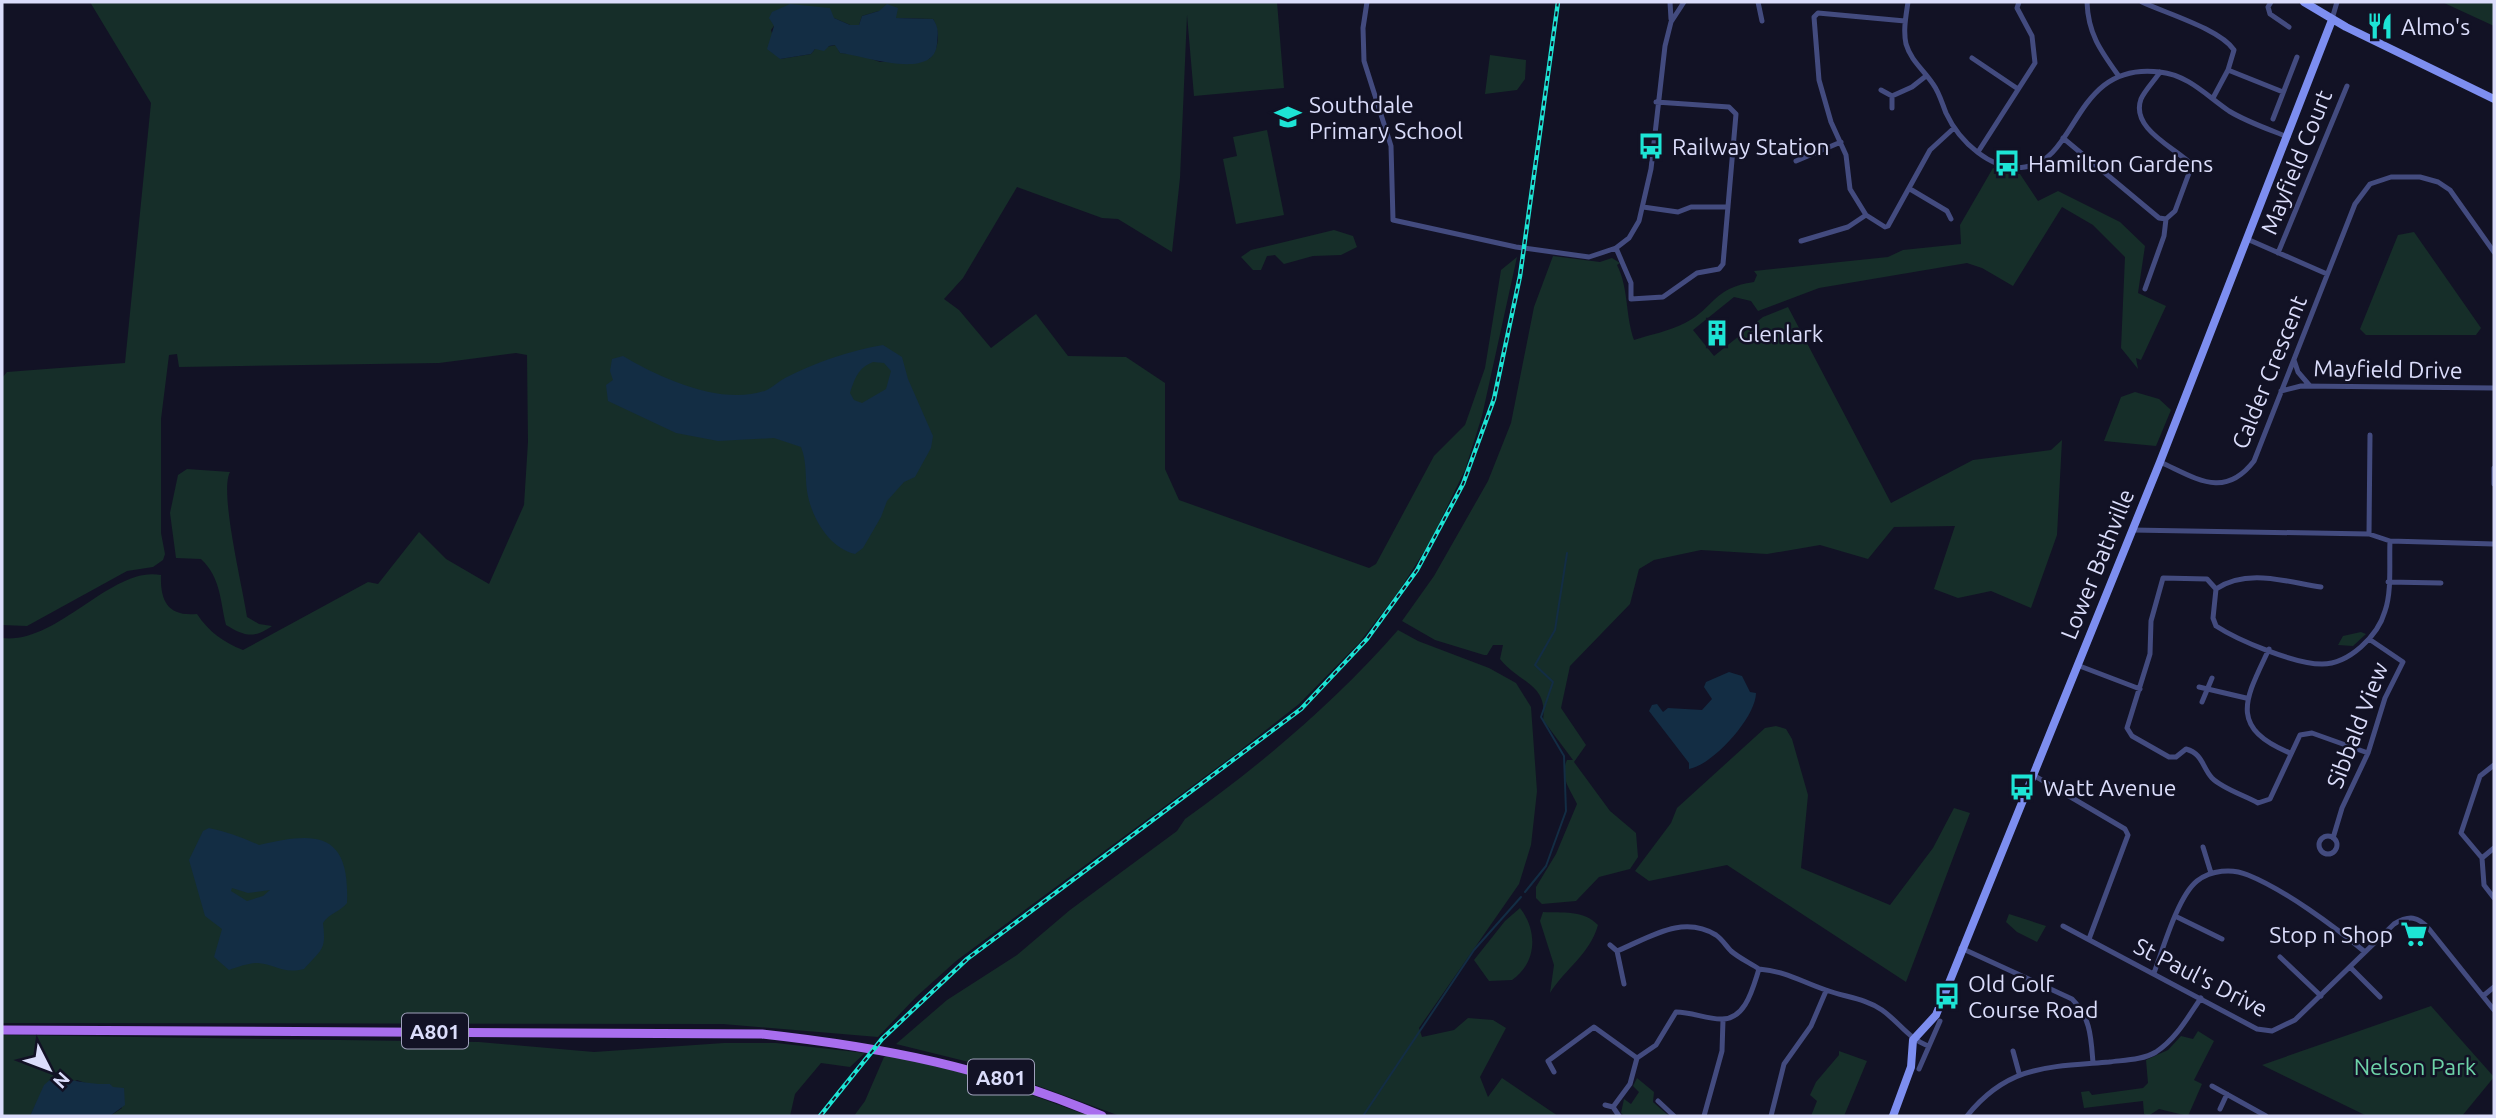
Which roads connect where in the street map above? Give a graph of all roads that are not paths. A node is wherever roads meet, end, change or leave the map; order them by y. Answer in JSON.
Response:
{"nodes":[{"id":1,"x":1367,"y":2,"type":"edge"},
{"id":2,"x":1670,"y":2,"type":"edge"},
{"id":3,"x":1678,"y":2,"type":"edge"},
{"id":4,"x":1684,"y":2,"type":"edge"},
{"id":5,"x":1758,"y":2,"type":"edge"},
{"id":6,"x":1908,"y":2,"type":"edge"},
{"id":7,"x":2019,"y":2,"type":"edge"},
{"id":8,"x":2087,"y":2,"type":"edge"},
{"id":9,"x":2141,"y":2,"type":"edge"},
{"id":10,"x":2271,"y":2,"type":"edge"},
{"id":11,"x":2304,"y":2,"type":"edge"},
{"id":12,"x":2337,"y":2,"type":"edge"},
{"id":13,"x":2332,"y":20,"type":"junction"},
{"id":14,"x":1762,"y":21,"type":"dead end"},
{"id":15,"x":1905,"y":21,"type":"junction"},
{"id":16,"x":1671,"y":22,"type":"junction"},
{"id":17,"x":2290,"y":27,"type":"dead end"},
{"id":18,"x":2297,"y":57,"type":"dead end"},
{"id":19,"x":1972,"y":58,"type":"dead end"},
{"id":20,"x":2228,"y":70,"type":"junction"},
{"id":21,"x":2160,"y":72,"type":"junction"},
{"id":22,"x":2118,"y":75,"type":"junction"},
{"id":23,"x":1926,"y":76,"type":"junction"},
{"id":24,"x":2347,"y":86,"type":"dead end"},
{"id":25,"x":2018,"y":89,"type":"junction"},
{"id":26,"x":1881,"y":90,"type":"dead end"},
{"id":27,"x":2283,"y":92,"type":"junction"},
{"id":28,"x":1892,"y":96,"type":"junction"},
{"id":29,"x":2213,"y":98,"type":"junction"},
{"id":30,"x":2494,"y":99,"type":"edge"},
{"id":31,"x":1656,"y":102,"type":"junction"},
{"id":32,"x":1892,"y":108,"type":"dead end"},
{"id":33,"x":2273,"y":119,"type":"dead end"},
{"id":34,"x":1954,"y":128,"type":"junction"},
{"id":35,"x":2288,"y":137,"type":"junction"},
{"id":36,"x":2063,"y":138,"type":"junction"},
{"id":37,"x":1841,"y":142,"type":"junction"},
{"id":38,"x":1978,"y":152,"type":"junction"},
{"id":39,"x":1796,"y":161,"type":"dead end"},
{"id":40,"x":1910,"y":189,"type":"junction"},
{"id":41,"x":1643,"y":207,"type":"junction"},
{"id":42,"x":1728,"y":207,"type":"junction"},
{"id":43,"x":1866,"y":215,"type":"junction"},
{"id":44,"x":1951,"y":219,"type":"dead end"},
{"id":45,"x":2166,"y":219,"type":"junction"},
{"id":46,"x":1393,"y":220,"type":"junction"},
{"id":47,"x":1384,"y":226,"type":"dead end"},
{"id":48,"x":2247,"y":239,"type":"junction"},
{"id":49,"x":1801,"y":241,"type":"dead end"},
{"id":50,"x":1616,"y":248,"type":"junction"},
{"id":51,"x":2494,"y":252,"type":"edge"},
{"id":52,"x":2278,"y":253,"type":"junction"},
{"id":53,"x":2327,"y":274,"type":"junction"},
{"id":54,"x":2145,"y":289,"type":"dead end"},
{"id":55,"x":2294,"y":360,"type":"junction"},
{"id":56,"x":2310,"y":386,"type":"junction"},
{"id":57,"x":2494,"y":388,"type":"edge"},
{"id":58,"x":2281,"y":391,"type":"junction"},
{"id":59,"x":2370,"y":435,"type":"dead end"},
{"id":60,"x":2160,"y":462,"type":"junction"},
{"id":61,"x":2494,"y":468,"type":"edge"},
{"id":62,"x":2494,"y":484,"type":"edge"},
{"id":63,"x":2132,"y":530,"type":"junction"},
{"id":64,"x":2368,"y":534,"type":"junction"},
{"id":65,"x":2390,"y":541,"type":"junction"},
{"id":66,"x":2494,"y":544,"type":"edge"},
{"id":67,"x":2388,"y":582,"type":"junction"},
{"id":68,"x":2441,"y":583,"type":"dead end"},
{"id":69,"x":2321,"y":587,"type":"dead end"},
{"id":70,"x":2216,"y":589,"type":"junction"},
{"id":71,"x":2370,"y":639,"type":"junction"},
{"id":72,"x":2269,"y":649,"type":"junction"},
{"id":73,"x":2076,"y":665,"type":"junction"},
{"id":74,"x":2212,"y":678,"type":"dead end"},
{"id":75,"x":2199,"y":687,"type":"dead end"},
{"id":76,"x":2140,"y":689,"type":"junction"},
{"id":77,"x":2207,"y":690,"type":"junction"},
{"id":78,"x":2246,"y":698,"type":"junction"},
{"id":79,"x":2202,"y":702,"type":"dead end"},
{"id":80,"x":2290,"y":753,"type":"junction"},
{"id":81,"x":2368,"y":753,"type":"junction"},
{"id":82,"x":2494,"y":765,"type":"edge"},
{"id":83,"x":2031,"y":774,"type":"junction"},
{"id":84,"x":2333,"y":838,"type":"dead end"},
{"id":85,"x":2203,"y":847,"type":"dead end"},
{"id":86,"x":2494,"y":849,"type":"edge"},
{"id":87,"x":2482,"y":858,"type":"junction"},
{"id":88,"x":2211,"y":873,"type":"junction"},
{"id":89,"x":2494,"y":898,"type":"edge"},
{"id":90,"x":2177,"y":917,"type":"junction"},
{"id":91,"x":2063,"y":926,"type":"dead end"},
{"id":92,"x":2089,"y":939,"type":"junction"},
{"id":93,"x":2222,"y":939,"type":"dead end"},
{"id":94,"x":1610,"y":945,"type":"dead end"},
{"id":95,"x":1961,"y":948,"type":"junction"},
{"id":96,"x":1617,"y":951,"type":"junction"},
{"id":97,"x":2365,"y":952,"type":"junction"},
{"id":98,"x":2280,"y":957,"type":"dead end"},
{"id":99,"x":2350,"y":967,"type":"junction"},
{"id":100,"x":1759,"y":969,"type":"junction"},
{"id":101,"x":2154,"y":973,"type":"junction"},
{"id":102,"x":1624,"y":984,"type":"dead end"},
{"id":103,"x":2494,"y":986,"type":"edge"},
{"id":104,"x":1826,"y":991,"type":"junction"},
{"id":105,"x":2321,"y":996,"type":"junction"},
{"id":106,"x":2483,"y":996,"type":"junction"},
{"id":107,"x":2380,"y":997,"type":"dead end"},
{"id":108,"x":2201,"y":998,"type":"junction"},
{"id":109,"x":2494,"y":1010,"type":"edge"},
{"id":110,"x":1723,"y":1020,"type":"junction"},
{"id":111,"x":1940,"y":1021,"type":"dead end"},
{"id":112,"x":2,"y":1030,"type":"edge"},
{"id":113,"x":1913,"y":1040,"type":"junction"},
{"id":114,"x":1928,"y":1046,"type":"junction"},
{"id":115,"x":2013,"y":1051,"type":"dead end"},
{"id":116,"x":1637,"y":1058,"type":"junction"},
{"id":117,"x":1539,"y":1059,"type":"dead end"},
{"id":118,"x":1548,"y":1061,"type":"junction"},
{"id":119,"x":2094,"y":1063,"type":"junction"},
{"id":120,"x":1919,"y":1069,"type":"dead end"},
{"id":121,"x":1553,"y":1072,"type":"dead end"},
{"id":122,"x":2019,"y":1073,"type":"junction"},
{"id":123,"x":2212,"y":1086,"type":"dead end"},
{"id":124,"x":2227,"y":1094,"type":"junction"},
{"id":125,"x":1658,"y":1101,"type":"dead end"},
{"id":126,"x":1605,"y":1105,"type":"dead end"},
{"id":127,"x":1613,"y":1107,"type":"junction"},
{"id":128,"x":2220,"y":1109,"type":"dead end"},
{"id":129,"x":1102,"y":1116,"type":"edge"},
{"id":130,"x":1619,"y":1116,"type":"edge"},
{"id":131,"x":1674,"y":1116,"type":"edge"},
{"id":132,"x":1704,"y":1116,"type":"edge"},
{"id":133,"x":1771,"y":1116,"type":"edge"},
{"id":134,"x":1894,"y":1116,"type":"edge"},
{"id":135,"x":1968,"y":1116,"type":"edge"},
{"id":136,"x":2266,"y":1116,"type":"edge"}],
"edges":[{"from":1,"to":46,"type":"street"},
{"from":2,"to":16,"type":"street"},
{"from":3,"to":4,"type":"street"},
{"from":4,"to":16,"type":"street"},
{"from":5,"to":14,"type":"street"},
{"from":6,"to":15,"type":"street"},
{"from":7,"to":25,"type":"street"},
{"from":8,"to":22,"type":"street"},
{"from":9,"to":20,"type":"street"},
{"from":10,"to":17,"type":"street"},
{"from":11,"to":13,"type":"main road"},
{"from":12,"to":13,"type":"street"},
{"from":13,"to":30,"type":"main road"},
{"from":13,"to":35,"type":"main road","name":"Lower Bathville"},
{"from":15,"to":23,"type":"street"},
{"from":15,"to":37,"type":"street"},
{"from":16,"to":31,"type":"street"},
{"from":18,"to":27,"type":"street"},
{"from":19,"to":25,"type":"street"},
{"from":20,"to":27,"type":"street"},
{"from":20,"to":29,"type":"street"},
{"from":21,"to":22,"type":"street"},
{"from":21,"to":29,"type":"street"},
{"from":21,"to":45,"type":"street"},
{"from":22,"to":36,"type":"street"},
{"from":23,"to":28,"type":"street"},
{"from":23,"to":34,"type":"street"},
{"from":24,"to":52,"type":"street","name":"Mayfield Court"},
{"from":25,"to":38,"type":"street"},
{"from":26,"to":28,"type":"street"},
{"from":27,"to":33,"type":"street"},
{"from":28,"to":32,"type":"street"},
{"from":29,"to":35,"type":"street"},
{"from":31,"to":41,"type":"street"},
{"from":31,"to":42,"type":"street"},
{"from":34,"to":38,"type":"street"},
{"from":34,"to":40,"type":"street"},
{"from":35,"to":48,"type":"main road","name":"Lower Bathville"},
{"from":36,"to":38,"type":"street"},
{"from":36,"to":45,"type":"street"},
{"from":37,"to":39,"type":"street"},
{"from":37,"to":43,"type":"street"},
{"from":40,"to":43,"type":"street"},
{"from":40,"to":44,"type":"street"},
{"from":41,"to":42,"type":"street"},
{"from":41,"to":50,"type":"street"},
{"from":42,"to":50,"type":"street"},
{"from":43,"to":49,"type":"street"},
{"from":45,"to":54,"type":"street"},
{"from":46,"to":47,"type":"street"},
{"from":46,"to":50,"type":"street"},
{"from":48,"to":52,"type":"street"},
{"from":48,"to":60,"type":"main road","name":"Lower Bathville"},
{"from":51,"to":53,"type":"street"},
{"from":52,"to":53,"type":"street"},
{"from":53,"to":55,"type":"street","name":"Calder Crescent"},
{"from":55,"to":56,"type":"street"},
{"from":55,"to":58,"type":"street","name":"Calder Crescent"},
{"from":56,"to":57,"type":"street","name":"Mayfield Drive"},
{"from":56,"to":58,"type":"street","name":"Mayfield Drive"},
{"from":58,"to":60,"type":"street","name":"Calder Crescent"},
{"from":59,"to":64,"type":"street"},
{"from":60,"to":63,"type":"main road","name":"Lower Bathville"},
{"from":61,"to":62,"type":"street"},
{"from":63,"to":64,"type":"street"},
{"from":63,"to":73,"type":"main road","name":"Lower Bathville"},
{"from":64,"to":65,"type":"street"},
{"from":65,"to":66,"type":"street"},
{"from":65,"to":67,"type":"street"},
{"from":67,"to":68,"type":"street"},
{"from":67,"to":71,"type":"street"},
{"from":69,"to":70,"type":"street"},
{"from":70,"to":72,"type":"street"},
{"from":70,"to":76,"type":"street"},
{"from":71,"to":72,"type":"street"},
{"from":71,"to":81,"type":"street","name":"Sibbald View"},
{"from":72,"to":78,"type":"street"},
{"from":73,"to":76,"type":"street"},
{"from":73,"to":83,"type":"main road","name":"Lower Bathville"},
{"from":74,"to":77,"type":"street"},
{"from":75,"to":77,"type":"street"},
{"from":76,"to":80,"type":"street"},
{"from":77,"to":78,"type":"street"},
{"from":77,"to":79,"type":"street"},
{"from":78,"to":80,"type":"street"},
{"from":80,"to":81,"type":"street"},
{"from":81,"to":84,"type":"street","name":"Sibbald View"},
{"from":82,"to":87,"type":"street"},
{"from":83,"to":92,"type":"street"},
{"from":83,"to":95,"type":"main road","name":"Lower Bathville"},
{"from":85,"to":88,"type":"street"},
{"from":86,"to":87,"type":"street"},
{"from":87,"to":89,"type":"street"},
{"from":88,"to":90,"type":"street"},
{"from":88,"to":97,"type":"street"},
{"from":90,"to":93,"type":"street"},
{"from":90,"to":101,"type":"street"},
{"from":91,"to":92,"type":"street","name":"St Paul's Drive"},
{"from":92,"to":101,"type":"street","name":"St Paul's Drive"},
{"from":94,"to":96,"type":"street"},
{"from":95,"to":113,"type":"main road","name":"Lower Bathville"},
{"from":95,"to":119,"type":"street"},
{"from":96,"to":100,"type":"street"},
{"from":96,"to":102,"type":"street"},
{"from":97,"to":99,"type":"street","name":"St Paul's Drive"},
{"from":97,"to":106,"type":"street","name":"St Paul's Drive"},
{"from":98,"to":105,"type":"street"},
{"from":99,"to":105,"type":"street","name":"St Paul's Drive"},
{"from":99,"to":107,"type":"street"},
{"from":100,"to":104,"type":"street"},
{"from":100,"to":110,"type":"street"},
{"from":101,"to":108,"type":"street","name":"St Paul's Drive"},
{"from":103,"to":106,"type":"street"},
{"from":104,"to":113,"type":"street"},
{"from":104,"to":133,"type":"street"},
{"from":105,"to":108,"type":"street","name":"St Paul's Drive"},
{"from":106,"to":109,"type":"street","name":"St Paul's Drive"},
{"from":108,"to":119,"type":"street"},
{"from":110,"to":116,"type":"street"},
{"from":110,"to":132,"type":"street"},
{"from":111,"to":114,"type":"street"},
{"from":112,"to":129,"type":"main road","number":"A801"},
{"from":113,"to":114,"type":"street"},
{"from":113,"to":134,"type":"main road"},
{"from":114,"to":120,"type":"street"},
{"from":115,"to":122,"type":"street"},
{"from":116,"to":118,"type":"street"},
{"from":116,"to":127,"type":"street"},
{"from":117,"to":118,"type":"street"},
{"from":118,"to":121,"type":"street"},
{"from":119,"to":122,"type":"street"},
{"from":122,"to":135,"type":"street"},
{"from":123,"to":124,"type":"street"},
{"from":124,"to":128,"type":"street"},
{"from":124,"to":136,"type":"street"},
{"from":125,"to":131,"type":"street"},
{"from":126,"to":127,"type":"street"},
{"from":127,"to":130,"type":"street"}]}
